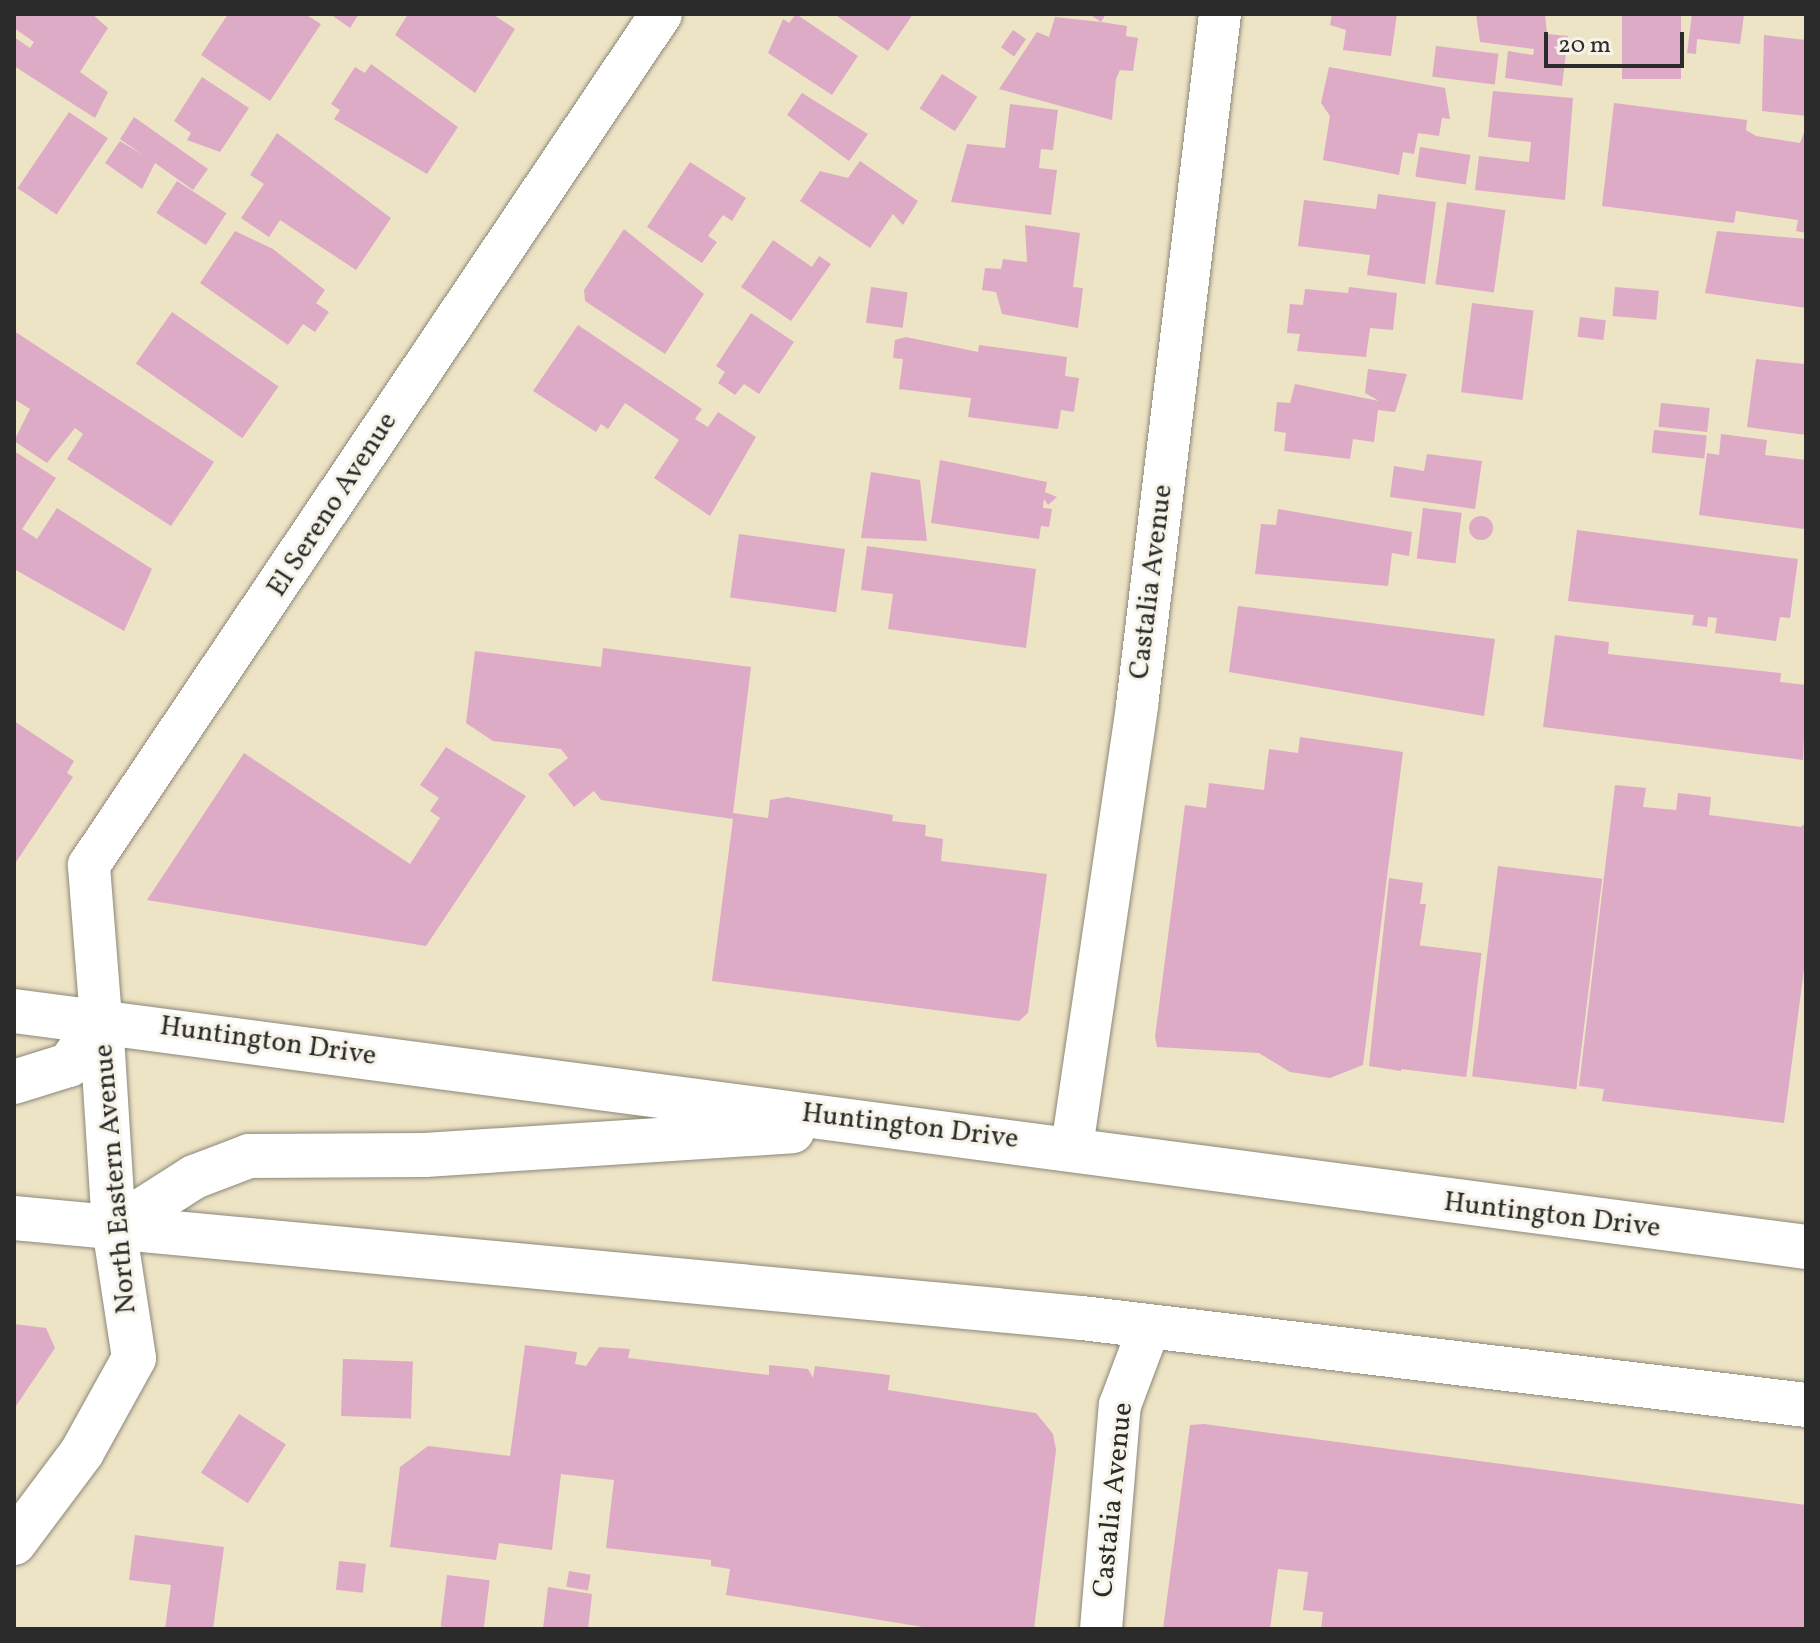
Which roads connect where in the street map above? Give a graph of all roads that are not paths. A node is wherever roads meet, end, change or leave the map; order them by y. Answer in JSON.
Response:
{"nodes":[{"id":1,"x":661,"y":14,"type":"edge"},
{"id":2,"x":1220,"y":14,"type":"edge"},
{"id":3,"x":14,"y":1011,"type":"edge"},
{"id":4,"x":101,"y":1019,"type":"junction"},
{"id":5,"x":14,"y":1082,"type":"edge"},
{"id":6,"x":891,"y":1125,"type":"junction"},
{"id":7,"x":1072,"y":1147,"type":"junction"},
{"id":8,"x":14,"y":1218,"type":"edge"},
{"id":9,"x":114,"y":1228,"type":"junction"},
{"id":10,"x":1806,"y":1247,"type":"edge"},
{"id":11,"x":1149,"y":1328,"type":"junction"},
{"id":12,"x":1806,"y":1405,"type":"edge"},
{"id":13,"x":14,"y":1543,"type":"edge"},
{"id":14,"x":1101,"y":1629,"type":"edge"}],
"edges":[{"from":1,"to":4,"type":"street","name":"El Sereno Avenue"},
{"from":2,"to":7,"type":"street","name":"Castalia Avenue"},
{"from":3,"to":4,"type":"main road","name":"Huntington Drive"},
{"from":4,"to":5,"type":"main road"},
{"from":4,"to":6,"type":"main road","name":"Huntington Drive"},
{"from":4,"to":9,"type":"main road","name":"North Eastern Avenue"},
{"from":6,"to":7,"type":"main road","name":"Huntington Drive"},
{"from":6,"to":9,"type":"main road"},
{"from":7,"to":10,"type":"main road","name":"Huntington Drive"},
{"from":8,"to":9,"type":"main road"},
{"from":9,"to":11,"type":"main road"},
{"from":9,"to":13,"type":"main road","name":"North Eastern Avenue"},
{"from":11,"to":12,"type":"main road"},
{"from":11,"to":14,"type":"street","name":"Castalia Avenue"}]}
